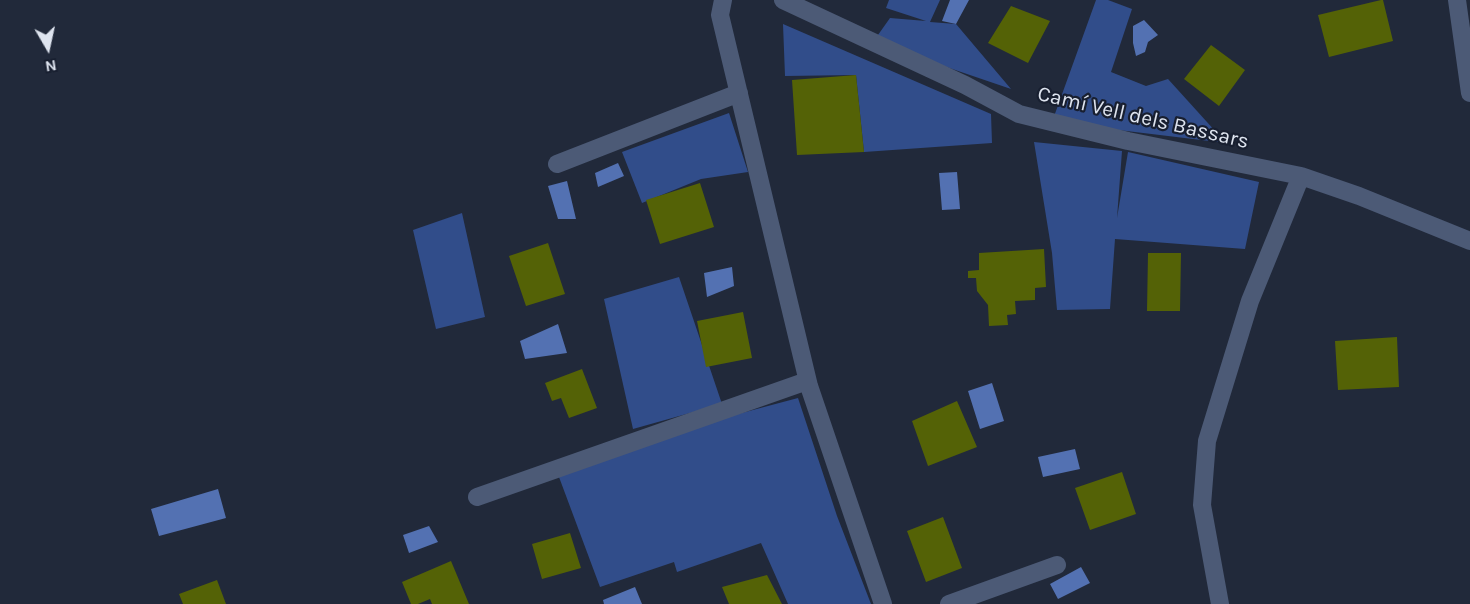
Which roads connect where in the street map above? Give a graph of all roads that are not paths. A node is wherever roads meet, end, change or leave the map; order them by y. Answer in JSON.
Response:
{"nodes":[{"id":1,"x":723,"y":0,"type":"edge"},
{"id":2,"x":783,"y":0,"type":"edge"},
{"id":3,"x":1457,"y":0,"type":"edge"},
{"id":4,"x":739,"y":93,"type":"junction"},
{"id":5,"x":1470,"y":93,"type":"edge"},
{"id":6,"x":557,"y":164,"type":"dead end"},
{"id":7,"x":1301,"y":176,"type":"junction"},
{"id":8,"x":1470,"y":241,"type":"edge"},
{"id":9,"x":807,"y":381,"type":"junction"},
{"id":10,"x":477,"y":497,"type":"dead end"},
{"id":11,"x":1057,"y":565,"type":"dead end"},
{"id":12,"x":883,"y":604,"type":"edge"},
{"id":13,"x":949,"y":604,"type":"edge"},
{"id":14,"x":1220,"y":604,"type":"edge"}],
"edges":[{"from":1,"to":4,"type":"street"},
{"from":2,"to":7,"type":"street","name":"Camí Vell dels Bassars"},
{"from":3,"to":5,"type":"street"},
{"from":4,"to":6,"type":"street"},
{"from":4,"to":9,"type":"street"},
{"from":7,"to":8,"type":"street","name":"Camí Vell dels Bassars"},
{"from":7,"to":14,"type":"street"},
{"from":9,"to":10,"type":"street"},
{"from":9,"to":12,"type":"street"},
{"from":11,"to":13,"type":"street"}]}
